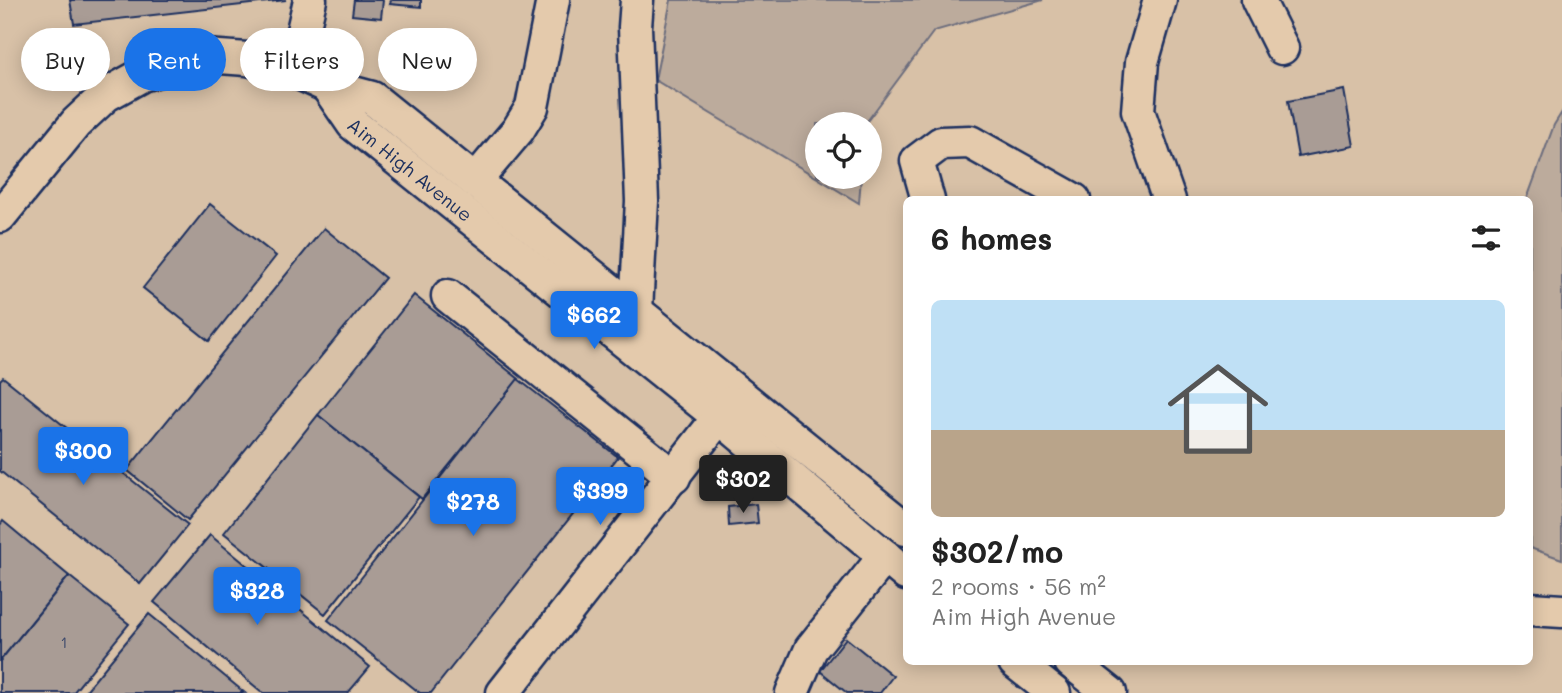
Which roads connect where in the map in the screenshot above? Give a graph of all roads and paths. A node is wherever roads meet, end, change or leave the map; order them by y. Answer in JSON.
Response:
{"nodes":[{"id":1,"x":310,"y":0,"type":"edge"},
{"id":2,"x":553,"y":0,"type":"edge"},
{"id":3,"x":637,"y":0,"type":"edge"},
{"id":4,"x":1160,"y":0,"type":"edge"},
{"id":5,"x":1258,"y":0,"type":"edge"},
{"id":6,"x":304,"y":28,"type":"edge"},
{"id":7,"x":1282,"y":48,"type":"dead end"},
{"id":8,"x":240,"y":58,"type":"edge"},
{"id":9,"x":330,"y":91,"type":"edge"},
{"id":10,"x":346,"y":91,"type":"edge"},
{"id":11,"x":475,"y":181,"type":"junction"},
{"id":12,"x":927,"y":196,"type":"edge"},
{"id":13,"x":1067,"y":196,"type":"edge"},
{"id":14,"x":1168,"y":196,"type":"edge"},
{"id":15,"x":4,"y":202,"type":"edge"},
{"id":16,"x":448,"y":296,"type":"dead end"},
{"id":17,"x":636,"y":310,"type":"junction"},
{"id":18,"x":738,"y":393,"type":"junction"},
{"id":19,"x":719,"y":417,"type":"junction"},
{"id":20,"x":674,"y":477,"type":"junction"},
{"id":21,"x":903,"y":526,"type":"edge"},
{"id":22,"x":896,"y":565,"type":"edge"},
{"id":23,"x":1533,"y":609,"type":"edge"},
{"id":24,"x":1562,"y":611,"type":"edge"},
{"id":25,"x":1019,"y":665,"type":"edge"},
{"id":26,"x":1075,"y":665,"type":"edge"},
{"id":27,"x":503,"y":693,"type":"edge"},
{"id":28,"x":792,"y":693,"type":"edge"},
{"id":29,"x":1054,"y":693,"type":"edge"},
{"id":30,"x":1110,"y":693,"type":"edge"}],
"edges":[{"from":1,"to":6,"type":"street"},
{"from":2,"to":11,"type":"street"},
{"from":3,"to":17,"type":"street"},
{"from":4,"to":14,"type":"street"},
{"from":5,"to":7,"type":"street"},
{"from":8,"to":15,"type":"street"},
{"from":9,"to":19,"type":"street","name":"Aim High Avenue"},
{"from":10,"to":11,"type":"street","name":"Aim High Avenue"},
{"from":11,"to":17,"type":"street","name":"Aim High Avenue"},
{"from":12,"to":13,"type":"street"},
{"from":16,"to":20,"type":"street"},
{"from":17,"to":18,"type":"street","name":"Aim High Avenue"},
{"from":18,"to":19,"type":"street"},
{"from":18,"to":21,"type":"street","name":"Aim High Avenue"},
{"from":19,"to":20,"type":"street"},
{"from":19,"to":22,"type":"street","name":"Aim High Avenue"},
{"from":20,"to":27,"type":"street"},
{"from":22,"to":28,"type":"street"},
{"from":23,"to":24,"type":"street"},
{"from":25,"to":29,"type":"street"},
{"from":26,"to":30,"type":"street"}]}
